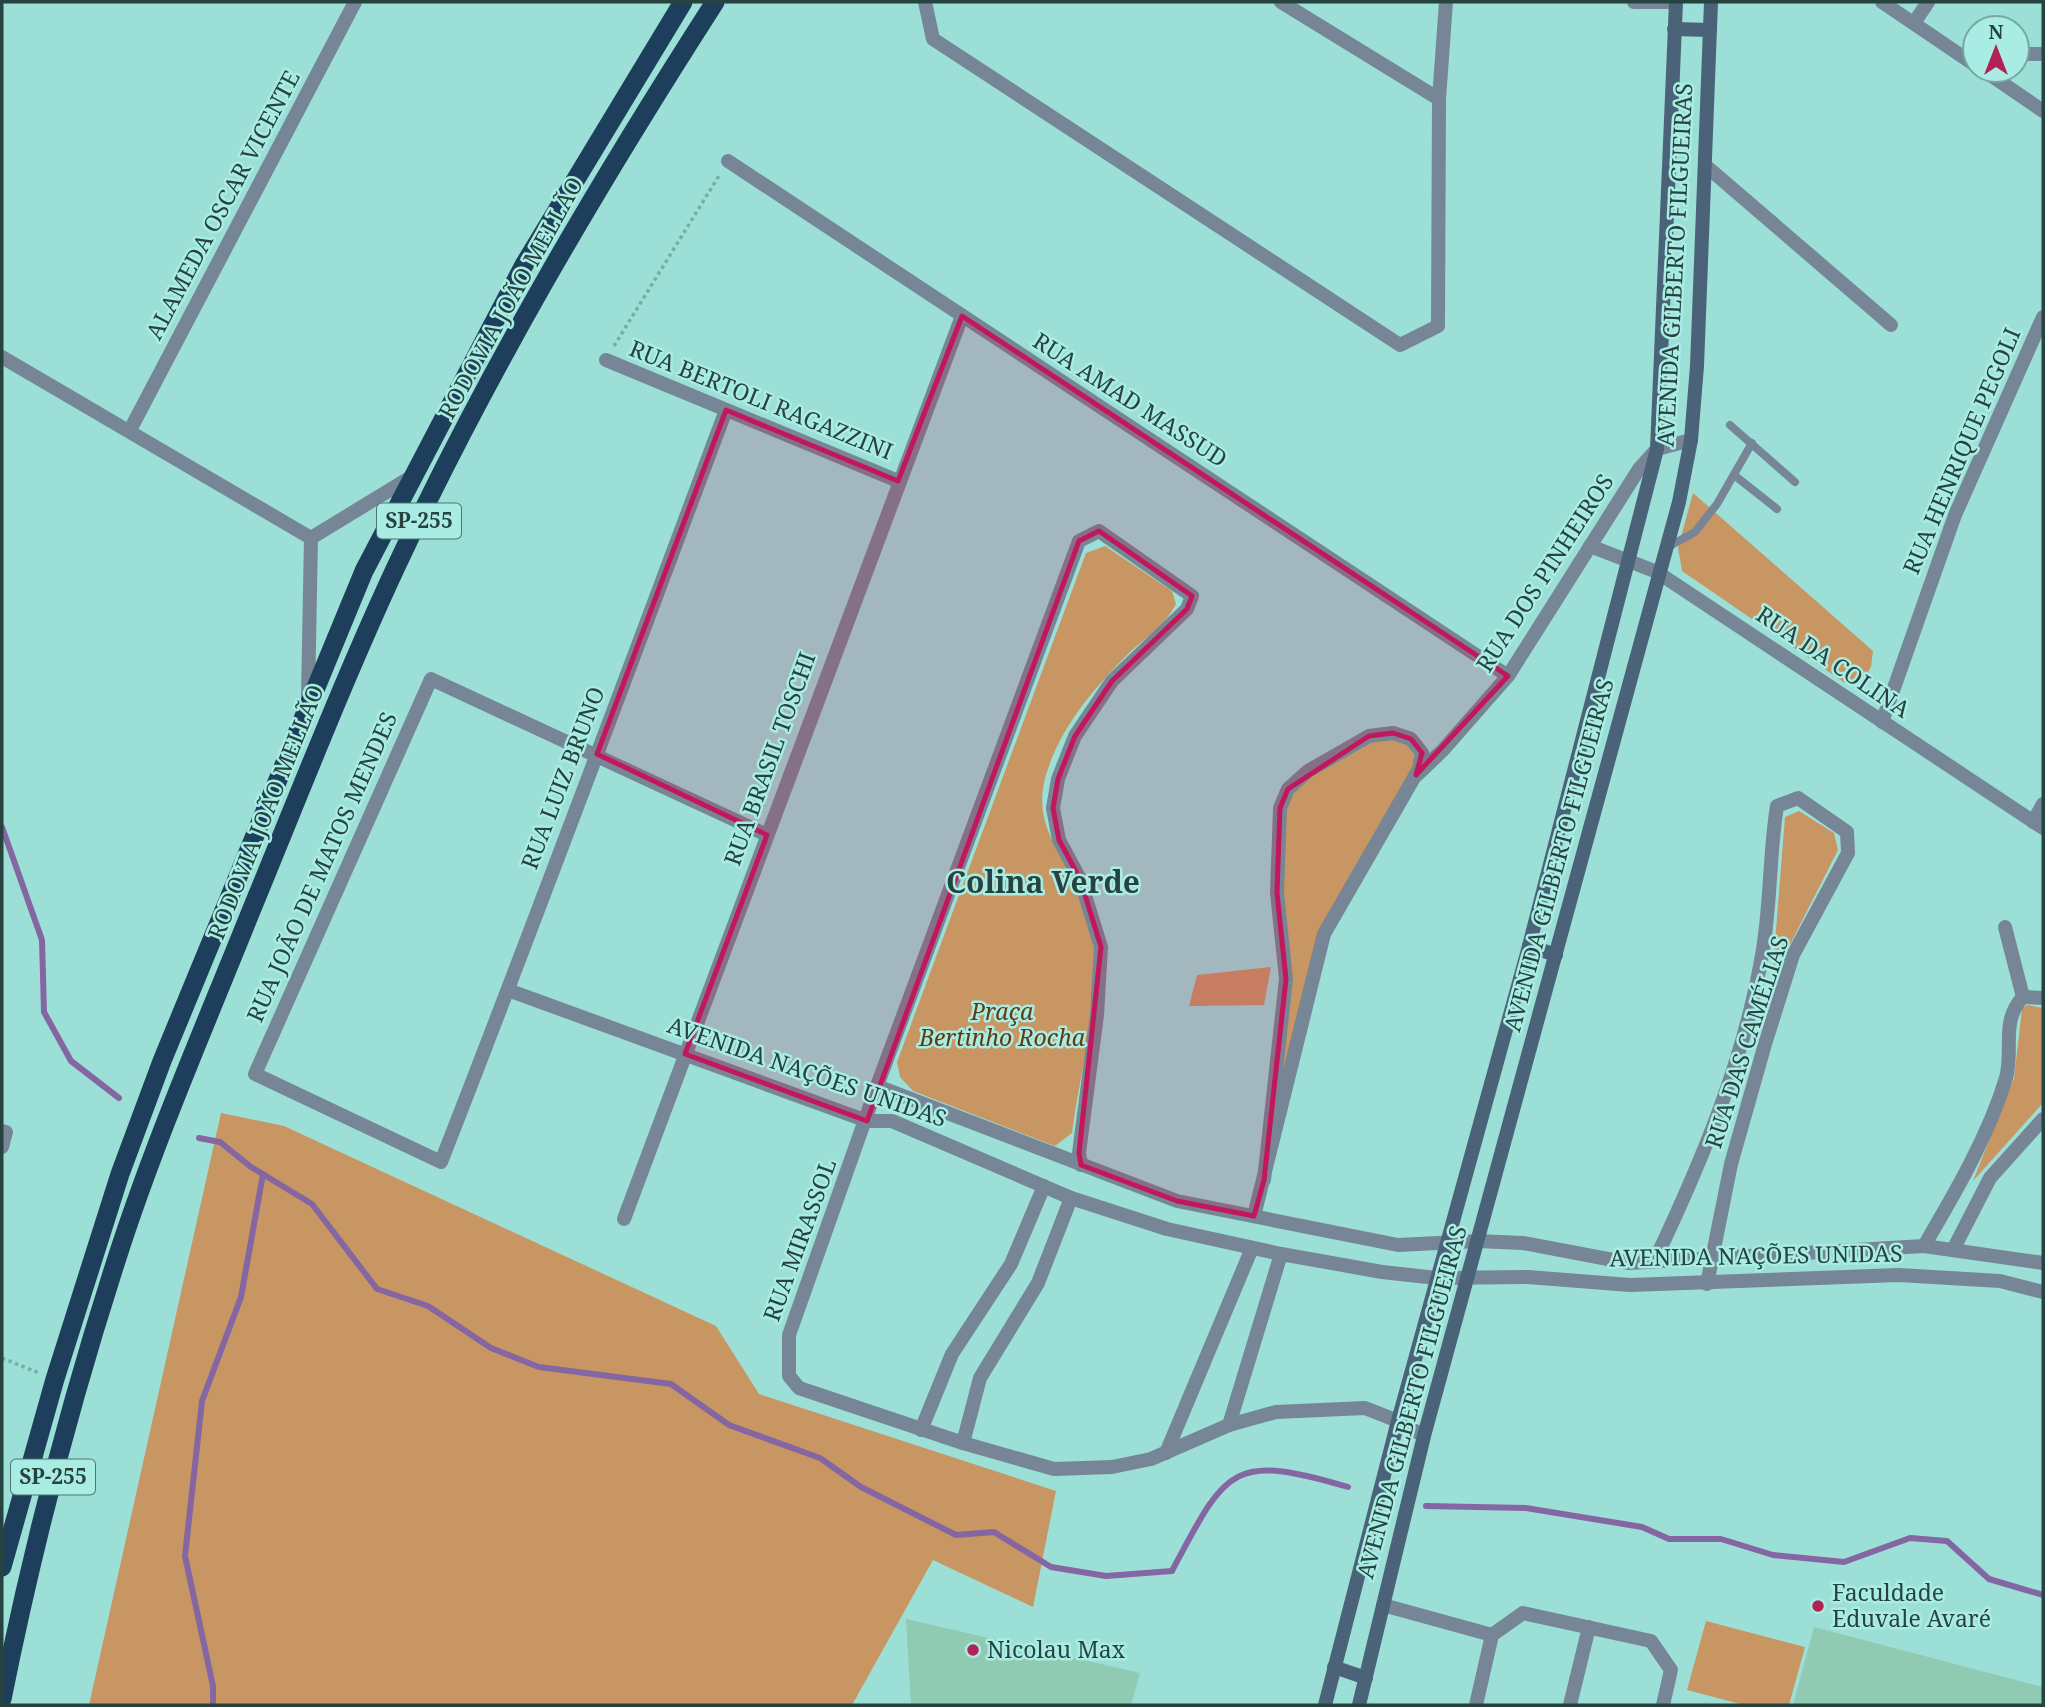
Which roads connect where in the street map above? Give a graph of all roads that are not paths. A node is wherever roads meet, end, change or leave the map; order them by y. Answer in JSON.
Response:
{"nodes":[{"id":1,"x":355,"y":2,"type":"edge"},
{"id":2,"x":683,"y":2,"type":"edge"},
{"id":3,"x":715,"y":2,"type":"edge"},
{"id":4,"x":925,"y":2,"type":"edge"},
{"id":5,"x":1281,"y":2,"type":"edge"},
{"id":6,"x":1446,"y":2,"type":"edge"},
{"id":7,"x":1634,"y":2,"type":"edge"},
{"id":8,"x":1675,"y":2,"type":"edge"},
{"id":9,"x":1711,"y":2,"type":"edge"},
{"id":10,"x":1882,"y":2,"type":"edge"},
{"id":11,"x":1928,"y":2,"type":"edge"},
{"id":12,"x":1914,"y":23,"type":"junction"},
{"id":13,"x":1674,"y":29,"type":"junction"},
{"id":14,"x":1710,"y":30,"type":"junction"},
{"id":15,"x":1958,"y":53,"type":"joint"},
{"id":16,"x":1961,"y":55,"type":"edge"},
{"id":17,"x":2003,"y":84,"type":"edge"},
{"id":18,"x":1439,"y":99,"type":"junction"},
{"id":19,"x":2043,"y":111,"type":"edge"},
{"id":20,"x":728,"y":161,"type":"road end"},
{"id":21,"x":1706,"y":166,"type":"junction"},
{"id":22,"x":962,"y":316,"type":"junction"},
{"id":23,"x":2043,"y":317,"type":"edge"},
{"id":24,"x":1891,"y":325,"type":"dead end"},
{"id":25,"x":2,"y":357,"type":"edge"},
{"id":26,"x":606,"y":360,"type":"road end"},
{"id":27,"x":726,"y":410,"type":"junction"},
{"id":28,"x":1730,"y":425,"type":"dead end"},
{"id":29,"x":130,"y":430,"type":"junction"},
{"id":30,"x":1691,"y":440,"type":"junction"},
{"id":31,"x":1752,"y":443,"type":"junction"},
{"id":32,"x":1657,"y":449,"type":"junction"},
{"id":33,"x":1734,"y":475,"type":"junction"},
{"id":34,"x":412,"y":477,"type":"junction"},
{"id":35,"x":898,"y":481,"type":"junction"},
{"id":36,"x":1795,"y":482,"type":"dead end"},
{"id":37,"x":1777,"y":509,"type":"dead end"},
{"id":38,"x":311,"y":538,"type":"junction"},
{"id":39,"x":1590,"y":546,"type":"junction"},
{"id":40,"x":1665,"y":548,"type":"junction"},
{"id":41,"x":1628,"y":564,"type":"junction"},
{"id":42,"x":1657,"y":572,"type":"junction"},
{"id":43,"x":1508,"y":676,"type":"junction"},
{"id":44,"x":308,"y":703,"type":"junction"},
{"id":45,"x":1882,"y":722,"type":"junction"},
{"id":46,"x":597,"y":754,"type":"junction"},
{"id":47,"x":1416,"y":775,"type":"junction"},
{"id":48,"x":2043,"y":804,"type":"edge"},
{"id":49,"x":2038,"y":825,"type":"edge"},
{"id":50,"x":767,"y":835,"type":"junction"},
{"id":51,"x":2006,"y":927,"type":"dead end"},
{"id":52,"x":1529,"y":946,"type":"junction"},
{"id":53,"x":1556,"y":955,"type":"junction"},
{"id":54,"x":508,"y":990,"type":"junction"},
{"id":55,"x":2023,"y":997,"type":"junction"},
{"id":56,"x":2043,"y":998,"type":"edge"},
{"id":57,"x":685,"y":1054,"type":"junction"},
{"id":58,"x":877,"y":1086,"type":"junction"},
{"id":59,"x":2043,"y":1119,"type":"edge"},
{"id":60,"x":867,"y":1121,"type":"junction"},
{"id":61,"x":4,"y":1131,"type":"edge"},
{"id":62,"x":2,"y":1147,"type":"edge"},
{"id":63,"x":441,"y":1162,"type":"joint"},
{"id":64,"x":1081,"y":1165,"type":"junction"},
{"id":65,"x":1264,"y":1180,"type":"junction"},
{"id":66,"x":1044,"y":1186,"type":"junction"},
{"id":67,"x":1071,"y":1198,"type":"junction"},
{"id":68,"x":1254,"y":1216,"type":"junction"},
{"id":69,"x":624,"y":1219,"type":"dead end"},
{"id":70,"x":1478,"y":1241,"type":"junction"},
{"id":71,"x":1447,"y":1243,"type":"junction"},
{"id":72,"x":1924,"y":1246,"type":"junction"},
{"id":73,"x":1252,"y":1248,"type":"junction"},
{"id":74,"x":1954,"y":1248,"type":"junction"},
{"id":75,"x":1281,"y":1254,"type":"junction"},
{"id":76,"x":1711,"y":1257,"type":"junction"},
{"id":77,"x":1655,"y":1260,"type":"junction"},
{"id":78,"x":2043,"y":1263,"type":"edge"},
{"id":79,"x":1468,"y":1276,"type":"junction"},
{"id":80,"x":1437,"y":1278,"type":"junction"},
{"id":81,"x":1707,"y":1284,"type":"junction"},
{"id":82,"x":2043,"y":1292,"type":"edge"},
{"id":83,"x":1398,"y":1421,"type":"junction"},
{"id":84,"x":1229,"y":1425,"type":"junction"},
{"id":85,"x":920,"y":1430,"type":"junction"},
{"id":86,"x":1424,"y":1436,"type":"junction"},
{"id":87,"x":963,"y":1443,"type":"junction"},
{"id":88,"x":1166,"y":1453,"type":"junction"},
{"id":89,"x":2,"y":1567,"type":"edge"},
{"id":90,"x":1382,"y":1605,"type":"junction"},
{"id":91,"x":1589,"y":1627,"type":"junction"},
{"id":92,"x":1492,"y":1635,"type":"junction"},
{"id":93,"x":1334,"y":1667,"type":"junction"},
{"id":94,"x":1366,"y":1678,"type":"junction"},
{"id":95,"x":2,"y":1699,"type":"edge"},
{"id":96,"x":1325,"y":1705,"type":"edge"},
{"id":97,"x":1359,"y":1705,"type":"edge"},
{"id":98,"x":1476,"y":1705,"type":"edge"},
{"id":99,"x":1570,"y":1705,"type":"edge"},
{"id":100,"x":1663,"y":1705,"type":"edge"}],
"edges":[{"from":1,"to":29,"type":"street","name":"ALAMEDA OSCAR VICENTE"},
{"from":2,"to":34,"type":"highway","name":"RODOVIA JOÃO MELLÃO","number":"SP-255"},
{"from":3,"to":95,"type":"highway","name":"RODOVIA JOÃO MELLÃO","number":"SP-255"},
{"from":4,"to":18,"type":"street"},
{"from":5,"to":18,"type":"street"},
{"from":6,"to":18,"type":"street"},
{"from":7,"to":8,"type":"street"},
{"from":8,"to":13,"type":"main road","name":"AVENIDA GILBERTO FILGUEIRAS"},
{"from":9,"to":14,"type":"main road","name":"AVENIDA GILBERTO FILGUEIRAS"},
{"from":10,"to":12,"type":"street"},
{"from":11,"to":12,"type":"street"},
{"from":12,"to":15,"type":"street"},
{"from":13,"to":14,"type":"main road"},
{"from":13,"to":32,"type":"main road","name":"AVENIDA GILBERTO FILGUEIRAS"},
{"from":14,"to":21,"type":"main road","name":"AVENIDA GILBERTO FILGUEIRAS"},
{"from":15,"to":16,"type":"street"},
{"from":17,"to":19,"type":"street"},
{"from":20,"to":22,"type":"street","name":"RUA AMAD MASSUD"},
{"from":21,"to":24,"type":"street"},
{"from":21,"to":30,"type":"main road","name":"AVENIDA GILBERTO FILGUEIRAS"},
{"from":22,"to":35,"type":"street","name":"RUA BRASIL TOSCHI"},
{"from":22,"to":43,"type":"street","name":"RUA AMAD MASSUD"},
{"from":23,"to":45,"type":"street","name":"RUA HENRIQUE PEGOLI"},
{"from":25,"to":29,"type":"street"},
{"from":26,"to":27,"type":"street","name":"RUA BERTOLI RAGAZZINI"},
{"from":27,"to":35,"type":"street","name":"RUA BERTOLI RAGAZZINI"},
{"from":27,"to":46,"type":"street","name":"RUA LUIZ BRUNO"},
{"from":28,"to":31,"type":"lane"},
{"from":29,"to":38,"type":"street"},
{"from":30,"to":32,"type":"street"},
{"from":30,"to":40,"type":"main road","name":"AVENIDA GILBERTO FILGUEIRAS"},
{"from":31,"to":33,"type":"lane"},
{"from":31,"to":36,"type":"lane"},
{"from":32,"to":39,"type":"street","name":"RUA DOS PINHEIROS"},
{"from":32,"to":41,"type":"main road","name":"AVENIDA GILBERTO FILGUEIRAS"},
{"from":33,"to":37,"type":"lane"},
{"from":33,"to":40,"type":"lane"},
{"from":34,"to":38,"type":"street"},
{"from":34,"to":44,"type":"highway","name":"RODOVIA JOÃO MELLÃO","number":"SP-255"},
{"from":35,"to":50,"type":"street","name":"RUA BRASIL TOSCHI"},
{"from":38,"to":44,"type":"street"},
{"from":39,"to":41,"type":"street","name":"RUA DA COLINA"},
{"from":39,"to":43,"type":"street","name":"RUA DOS PINHEIROS"},
{"from":40,"to":42,"type":"main road","name":"AVENIDA GILBERTO FILGUEIRAS"},
{"from":41,"to":42,"type":"street","name":"RUA DA COLINA"},
{"from":41,"to":52,"type":"main road","name":"AVENIDA GILBERTO FILGUEIRAS"},
{"from":42,"to":45,"type":"street","name":"RUA DA COLINA"},
{"from":42,"to":53,"type":"main road","name":"AVENIDA GILBERTO FILGUEIRAS"},
{"from":43,"to":47,"type":"street","name":"RUA DOS PINHEIROS"},
{"from":44,"to":89,"type":"highway","name":"RODOVIA JOÃO MELLÃO","number":"SP-255"},
{"from":45,"to":49,"type":"street","name":"RUA DA COLINA"},
{"from":46,"to":50,"type":"street"},
{"from":46,"to":54,"type":"street","name":"RUA LUIZ BRUNO"},
{"from":46,"to":63,"type":"street","name":"RUA JOÃO DE MATOS MENDES"},
{"from":47,"to":65,"type":"street","name":"RUA DOS PINHEIROS"},
{"from":47,"to":65,"type":"street","name":"RUA DOS PINHEIROS"},
{"from":48,"to":49,"type":"street"},
{"from":50,"to":57,"type":"street","name":"RUA BRASIL TOSCHI"},
{"from":51,"to":55,"type":"street"},
{"from":52,"to":53,"type":"main road"},
{"from":52,"to":71,"type":"main road","name":"AVENIDA GILBERTO FILGUEIRAS"},
{"from":53,"to":70,"type":"main road","name":"AVENIDA GILBERTO FILGUEIRAS"},
{"from":54,"to":57,"type":"street","name":"AVENIDA NAÇÕES UNIDAS"},
{"from":54,"to":63,"type":"street","name":"RUA LUIZ BRUNO"},
{"from":55,"to":56,"type":"street"},
{"from":55,"to":72,"type":"street"},
{"from":57,"to":60,"type":"street","name":"AVENIDA NAÇÕES UNIDAS"},
{"from":57,"to":69,"type":"street","name":"RUA BRASIL TOSCHI"},
{"from":58,"to":60,"type":"street"},
{"from":58,"to":64,"type":"street","name":"AVENIDA NAÇÕES UNIDAS"},
{"from":58,"to":64,"type":"street"},
{"from":59,"to":74,"type":"street"},
{"from":60,"to":66,"type":"street","name":"AVENIDA NAÇÕES UNIDAS"},
{"from":60,"to":85,"type":"street","name":"RUA MIRASSOL"},
{"from":61,"to":62,"type":"street"},
{"from":64,"to":68,"type":"street","name":"AVENIDA NAÇÕES UNIDAS"},
{"from":65,"to":68,"type":"street","name":"RUA DOS PINHEIROS"},
{"from":66,"to":67,"type":"street","name":"AVENIDA NAÇÕES UNIDAS"},
{"from":66,"to":85,"type":"street"},
{"from":67,"to":73,"type":"street","name":"AVENIDA NAÇÕES UNIDAS"},
{"from":67,"to":87,"type":"street"},
{"from":68,"to":71,"type":"street","name":"AVENIDA NAÇÕES UNIDAS"},
{"from":70,"to":71,"type":"street","name":"AVENIDA NAÇÕES UNIDAS"},
{"from":70,"to":77,"type":"street","name":"AVENIDA NAÇÕES UNIDAS"},
{"from":70,"to":79,"type":"main road","name":"AVENIDA GILBERTO FILGUEIRAS"},
{"from":71,"to":80,"type":"main road","name":"AVENIDA GILBERTO FILGUEIRAS"},
{"from":72,"to":74,"type":"street","name":"AVENIDA NAÇÕES UNIDAS"},
{"from":72,"to":76,"type":"street","name":"AVENIDA NAÇÕES UNIDAS"},
{"from":73,"to":75,"type":"street","name":"AVENIDA NAÇÕES UNIDAS"},
{"from":73,"to":88,"type":"street"},
{"from":74,"to":78,"type":"street","name":"AVENIDA NAÇÕES UNIDAS"},
{"from":75,"to":80,"type":"street","name":"AVENIDA NAÇÕES UNIDAS"},
{"from":75,"to":84,"type":"street"},
{"from":76,"to":77,"type":"street","name":"AVENIDA NAÇÕES UNIDAS"},
{"from":76,"to":77,"type":"street","name":"RUA DAS CAMÉLIAS"},
{"from":76,"to":81,"type":"street","name":"RUA DAS CAMÉLIAS"},
{"from":79,"to":80,"type":"street","name":"AVENIDA NAÇÕES UNIDAS"},
{"from":79,"to":81,"type":"street","name":"AVENIDA NAÇÕES UNIDAS"},
{"from":79,"to":86,"type":"main road","name":"AVENIDA GILBERTO FILGUEIRAS"},
{"from":80,"to":83,"type":"main road","name":"AVENIDA GILBERTO FILGUEIRAS"},
{"from":81,"to":82,"type":"street","name":"AVENIDA NAÇÕES UNIDAS"},
{"from":83,"to":84,"type":"street"},
{"from":83,"to":86,"type":"street"},
{"from":83,"to":93,"type":"main road","name":"AVENIDA GILBERTO FILGUEIRAS"},
{"from":84,"to":88,"type":"street"},
{"from":85,"to":87,"type":"street"},
{"from":86,"to":90,"type":"main road","name":"AVENIDA GILBERTO FILGUEIRAS"},
{"from":87,"to":88,"type":"street"},
{"from":90,"to":92,"type":"street"},
{"from":90,"to":94,"type":"main road","name":"AVENIDA GILBERTO FILGUEIRAS"},
{"from":91,"to":92,"type":"street"},
{"from":91,"to":99,"type":"street"},
{"from":91,"to":100,"type":"street"},
{"from":92,"to":98,"type":"street"},
{"from":93,"to":94,"type":"main road"},
{"from":93,"to":96,"type":"main road","name":"AVENIDA GILBERTO FILGUEIRAS"},
{"from":94,"to":97,"type":"main road","name":"AVENIDA GILBERTO FILGUEIRAS"}]}
